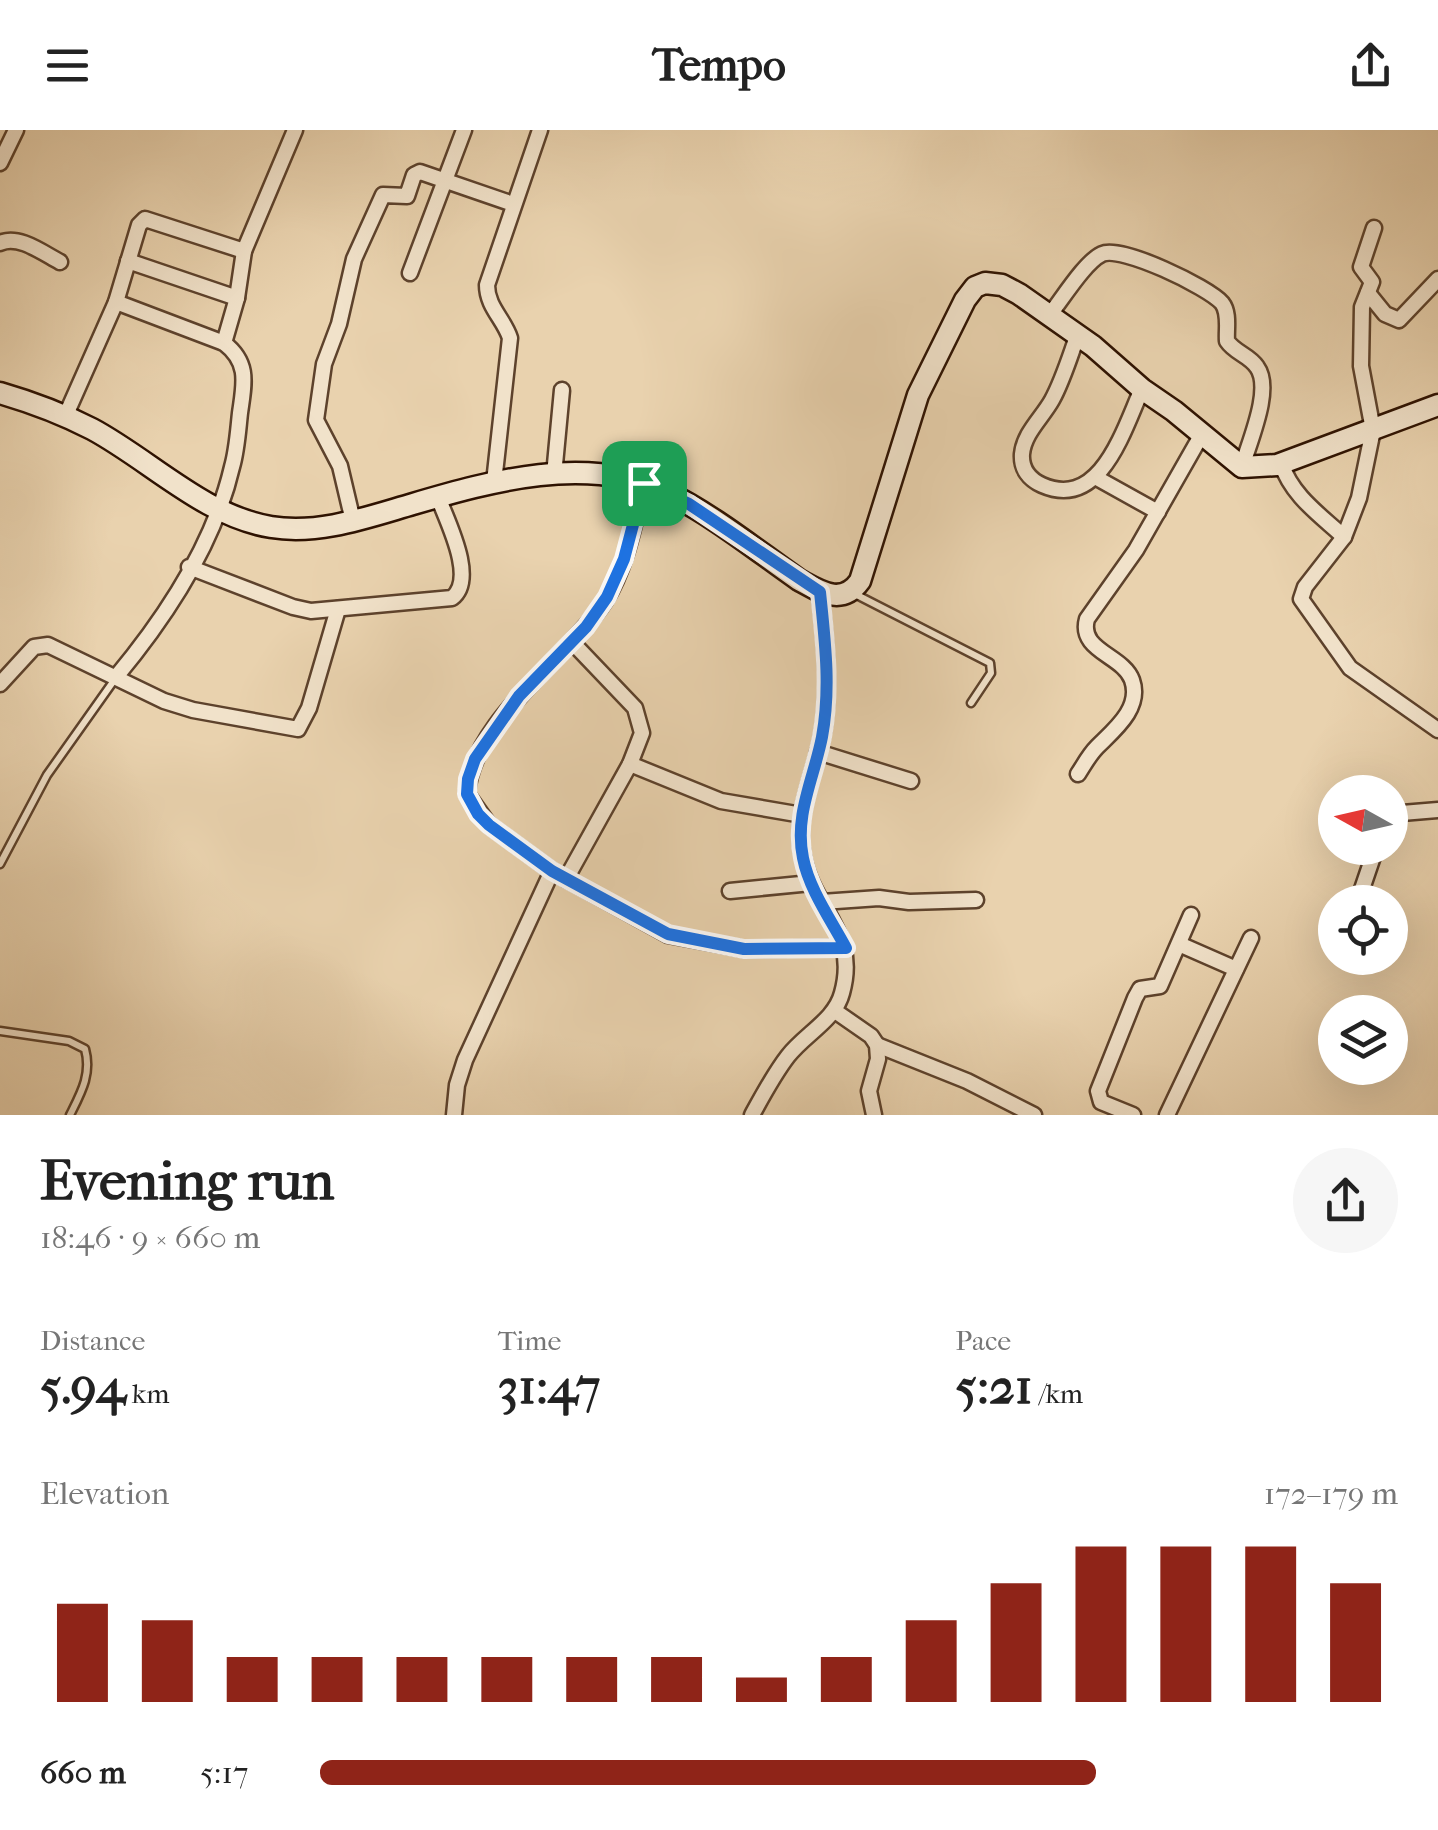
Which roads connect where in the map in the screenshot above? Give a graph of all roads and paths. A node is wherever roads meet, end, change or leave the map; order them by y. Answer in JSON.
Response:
{"nodes":[{"id":1,"x":16,"y":130,"type":"edge"},
{"id":2,"x":295,"y":130,"type":"edge"},
{"id":3,"x":464,"y":130,"type":"edge"},
{"id":4,"x":540,"y":130,"type":"edge"},
{"id":5,"x":0,"y":164,"type":"edge"},
{"id":6,"x":445,"y":180,"type":"junction"},
{"id":7,"x":513,"y":204,"type":"junction"},
{"id":8,"x":1374,"y":228,"type":"dead end"},
{"id":9,"x":0,"y":243,"type":"edge"},
{"id":10,"x":244,"y":251,"type":"junction"},
{"id":11,"x":128,"y":260,"type":"junction"},
{"id":12,"x":60,"y":262,"type":"dead end"},
{"id":13,"x":410,"y":272,"type":"dead end"},
{"id":14,"x":1438,"y":279,"type":"edge"},
{"id":15,"x":1368,"y":293,"type":"junction"},
{"id":16,"x":237,"y":298,"type":"junction"},
{"id":17,"x":116,"y":302,"type":"junction"},
{"id":18,"x":1051,"y":313,"type":"junction"},
{"id":19,"x":1078,"y":334,"type":"junction"},
{"id":20,"x":224,"y":343,"type":"junction"},
{"id":21,"x":1142,"y":389,"type":"junction"},
{"id":22,"x":562,"y":390,"type":"dead end"},
{"id":23,"x":0,"y":393,"type":"edge"},
{"id":24,"x":1438,"y":405,"type":"edge"},
{"id":25,"x":64,"y":417,"type":"junction"},
{"id":26,"x":1373,"y":430,"type":"junction"},
{"id":27,"x":1202,"y":434,"type":"junction"},
{"id":28,"x":1280,"y":463,"type":"junction"},
{"id":29,"x":1242,"y":467,"type":"junction"},
{"id":30,"x":554,"y":475,"type":"junction"},
{"id":31,"x":1094,"y":477,"type":"junction"},
{"id":32,"x":494,"y":482,"type":"junction"},
{"id":33,"x":644,"y":483,"type":"junction"},
{"id":34,"x":438,"y":496,"type":"junction"},
{"id":35,"x":220,"y":508,"type":"junction"},
{"id":36,"x":1158,"y":512,"type":"junction"},
{"id":37,"x":354,"y":521,"type":"junction"},
{"id":38,"x":1344,"y":537,"type":"junction"},
{"id":39,"x":190,"y":567,"type":"junction"},
{"id":40,"x":820,"y":592,"type":"junction"},
{"id":41,"x":852,"y":592,"type":"junction"},
{"id":42,"x":338,"y":608,"type":"junction"},
{"id":43,"x":572,"y":642,"type":"junction"},
{"id":44,"x":116,"y":677,"type":"junction"},
{"id":45,"x":0,"y":684,"type":"edge"},
{"id":46,"x":972,"y":703,"type":"dead end"},
{"id":47,"x":1438,"y":730,"type":"edge"},
{"id":48,"x":818,"y":752,"type":"junction"},
{"id":49,"x":630,"y":764,"type":"junction"},
{"id":50,"x":1078,"y":774,"type":"dead end"},
{"id":51,"x":911,"y":781,"type":"dead end"},
{"id":52,"x":1438,"y":810,"type":"edge"},
{"id":53,"x":1408,"y":812,"type":"edge"},
{"id":54,"x":802,"y":815,"type":"junction"},
{"id":55,"x":0,"y":864,"type":"edge"},
{"id":56,"x":559,"y":875,"type":"junction"},
{"id":57,"x":812,"y":883,"type":"junction"},
{"id":58,"x":730,"y":891,"type":"dead end"},
{"id":59,"x":976,"y":900,"type":"dead end"},
{"id":60,"x":822,"y":902,"type":"junction"},
{"id":61,"x":1191,"y":915,"type":"dead end"},
{"id":62,"x":1251,"y":938,"type":"dead end"},
{"id":63,"x":1178,"y":944,"type":"junction"},
{"id":64,"x":846,"y":948,"type":"junction"},
{"id":65,"x":1236,"y":968,"type":"junction"},
{"id":66,"x":835,"y":1011,"type":"junction"},
{"id":67,"x":0,"y":1032,"type":"edge"},
{"id":68,"x":877,"y":1045,"type":"junction"},
{"id":69,"x":70,"y":1115,"type":"edge"},
{"id":70,"x":454,"y":1115,"type":"edge"},
{"id":71,"x":752,"y":1115,"type":"edge"},
{"id":72,"x":874,"y":1115,"type":"edge"},
{"id":73,"x":1034,"y":1115,"type":"edge"},
{"id":74,"x":1133,"y":1115,"type":"edge"},
{"id":75,"x":1167,"y":1115,"type":"edge"}],
"edges":[{"from":1,"to":5,"type":"street"},
{"from":2,"to":10,"type":"street"},
{"from":3,"to":6,"type":"street"},
{"from":4,"to":7,"type":"street"},
{"from":6,"to":7,"type":"street"},
{"from":6,"to":13,"type":"street"},
{"from":6,"to":37,"type":"street"},
{"from":7,"to":32,"type":"street"},
{"from":8,"to":15,"type":"street"},
{"from":9,"to":12,"type":"street"},
{"from":10,"to":11,"type":"street"},
{"from":10,"to":16,"type":"street"},
{"from":11,"to":16,"type":"street"},
{"from":11,"to":17,"type":"street"},
{"from":14,"to":15,"type":"street"},
{"from":15,"to":26,"type":"street"},
{"from":16,"to":20,"type":"street"},
{"from":17,"to":20,"type":"street"},
{"from":17,"to":25,"type":"street"},
{"from":18,"to":19,"type":"street"},
{"from":18,"to":29,"type":"street"},
{"from":18,"to":41,"type":"street"},
{"from":19,"to":21,"type":"street"},
{"from":19,"to":31,"type":"street"},
{"from":20,"to":35,"type":"street"},
{"from":21,"to":27,"type":"street"},
{"from":21,"to":31,"type":"street"},
{"from":22,"to":30,"type":"street"},
{"from":23,"to":25,"type":"street"},
{"from":24,"to":26,"type":"street"},
{"from":25,"to":35,"type":"street"},
{"from":26,"to":28,"type":"street"},
{"from":26,"to":38,"type":"street"},
{"from":27,"to":29,"type":"street"},
{"from":27,"to":36,"type":"street"},
{"from":28,"to":29,"type":"street"},
{"from":28,"to":38,"type":"street"},
{"from":30,"to":32,"type":"street"},
{"from":30,"to":33,"type":"street"},
{"from":31,"to":36,"type":"street"},
{"from":32,"to":34,"type":"street"},
{"from":33,"to":40,"type":"street"},
{"from":33,"to":43,"type":"street"},
{"from":34,"to":37,"type":"street"},
{"from":34,"to":42,"type":"street"},
{"from":35,"to":37,"type":"street"},
{"from":35,"to":39,"type":"street"},
{"from":36,"to":50,"type":"street"},
{"from":38,"to":47,"type":"street"},
{"from":39,"to":42,"type":"street"},
{"from":39,"to":44,"type":"street"},
{"from":40,"to":41,"type":"street"},
{"from":40,"to":48,"type":"street"},
{"from":41,"to":46,"type":"lane"},
{"from":42,"to":44,"type":"street"},
{"from":43,"to":49,"type":"street"},
{"from":43,"to":56,"type":"street"},
{"from":44,"to":45,"type":"street"},
{"from":44,"to":55,"type":"lane"},
{"from":48,"to":51,"type":"street"},
{"from":48,"to":54,"type":"street"},
{"from":49,"to":54,"type":"street"},
{"from":49,"to":56,"type":"street"},
{"from":52,"to":53,"type":"street"},
{"from":54,"to":57,"type":"street"},
{"from":56,"to":64,"type":"street"},
{"from":56,"to":70,"type":"street"},
{"from":57,"to":58,"type":"street"},
{"from":57,"to":60,"type":"street"},
{"from":59,"to":60,"type":"street"},
{"from":60,"to":64,"type":"street"},
{"from":61,"to":63,"type":"street"},
{"from":62,"to":65,"type":"street"},
{"from":63,"to":65,"type":"street"},
{"from":63,"to":74,"type":"street"},
{"from":64,"to":66,"type":"street"},
{"from":65,"to":75,"type":"street"},
{"from":66,"to":68,"type":"street"},
{"from":66,"to":71,"type":"street"},
{"from":67,"to":69,"type":"lane"},
{"from":68,"to":72,"type":"street"},
{"from":68,"to":73,"type":"street"}]}
